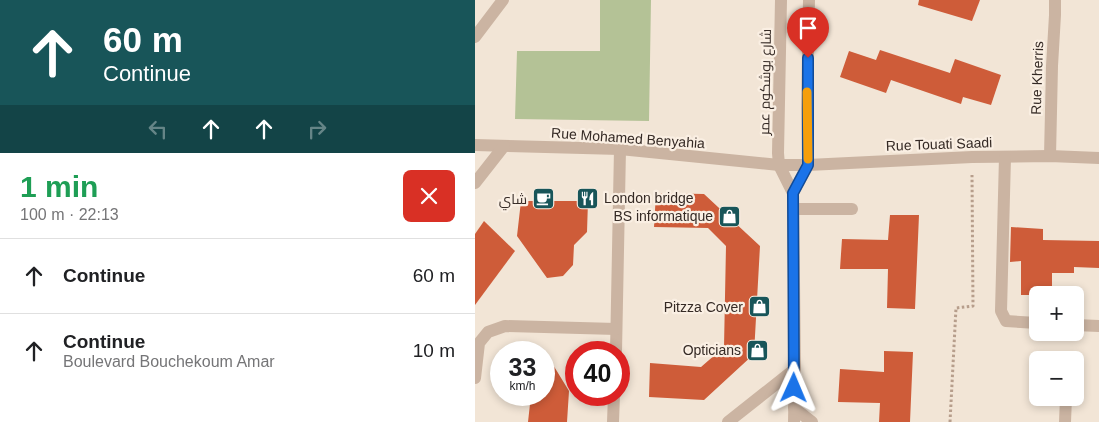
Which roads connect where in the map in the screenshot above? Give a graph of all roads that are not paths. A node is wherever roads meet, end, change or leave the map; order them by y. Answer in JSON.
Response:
{"nodes":[{"id":1,"x":503,"y":0,"type":"edge"},
{"id":2,"x":781,"y":0,"type":"edge"},
{"id":3,"x":809,"y":0,"type":"edge"},
{"id":4,"x":1055,"y":0,"type":"edge"},
{"id":5,"x":475,"y":37,"type":"edge"},
{"id":6,"x":475,"y":145,"type":"edge"},
{"id":7,"x":504,"y":146,"type":"junction"},
{"id":8,"x":620,"y":149,"type":"junction"},
{"id":9,"x":1050,"y":156,"type":"junction"},
{"id":10,"x":1005,"y":157,"type":"junction"},
{"id":11,"x":1099,"y":158,"type":"edge"},
{"id":12,"x":779,"y":165,"type":"junction"},
{"id":13,"x":808,"y":165,"type":"junction"},
{"id":14,"x":475,"y":183,"type":"edge"},
{"id":15,"x":793,"y":193,"type":"junction"},
{"id":16,"x":794,"y":209,"type":"junction"},
{"id":17,"x":852,"y":209,"type":"dead end"},
{"id":18,"x":1029,"y":322,"type":"edge"},
{"id":19,"x":1084,"y":325,"type":"edge"},
{"id":20,"x":1099,"y":326,"type":"edge"},
{"id":21,"x":616,"y":329,"type":"junction"},
{"id":22,"x":616,"y":341,"type":"edge"},
{"id":23,"x":795,"y":369,"type":"junction"},
{"id":24,"x":475,"y":378,"type":"edge"},
{"id":25,"x":614,"y":406,"type":"edge"},
{"id":26,"x":1066,"y":406,"type":"edge"},
{"id":27,"x":794,"y":408,"type":"junction"},
{"id":28,"x":613,"y":422,"type":"edge"},
{"id":29,"x":728,"y":422,"type":"edge"},
{"id":30,"x":794,"y":422,"type":"edge"},
{"id":31,"x":812,"y":422,"type":"edge"},
{"id":32,"x":1065,"y":422,"type":"edge"}],
"edges":[{"from":1,"to":5,"type":"street"},
{"from":2,"to":12,"type":"street","name":"شارع بوشكوم عمر"},
{"from":3,"to":13,"type":"street"},
{"from":4,"to":9,"type":"street","name":"Rue Kherris"},
{"from":6,"to":7,"type":"street","name":"Rue Mohamed Benyahia"},
{"from":7,"to":8,"type":"street","name":"Rue Mohamed Benyahia"},
{"from":7,"to":14,"type":"street"},
{"from":8,"to":12,"type":"street","name":"Rue Mohamed Benyahia"},
{"from":8,"to":21,"type":"street"},
{"from":9,"to":10,"type":"street","name":"Rue Touati Saadi"},
{"from":9,"to":11,"type":"street","name":"Rue Touati Saadi"},
{"from":10,"to":13,"type":"street","name":"Rue Touati Saadi"},
{"from":10,"to":18,"type":"street"},
{"from":12,"to":13,"type":"street","name":"Rue Touati Saadi"},
{"from":12,"to":15,"type":"street"},
{"from":13,"to":15,"type":"street"},
{"from":15,"to":16,"type":"street"},
{"from":16,"to":17,"type":"street"},
{"from":16,"to":23,"type":"street"},
{"from":19,"to":20,"type":"street"},
{"from":21,"to":22,"type":"street"},
{"from":21,"to":24,"type":"street"},
{"from":23,"to":27,"type":"street"},
{"from":23,"to":29,"type":"street"},
{"from":25,"to":28,"type":"street"},
{"from":26,"to":32,"type":"street"},
{"from":27,"to":30,"type":"street"},
{"from":27,"to":31,"type":"street"}]}
